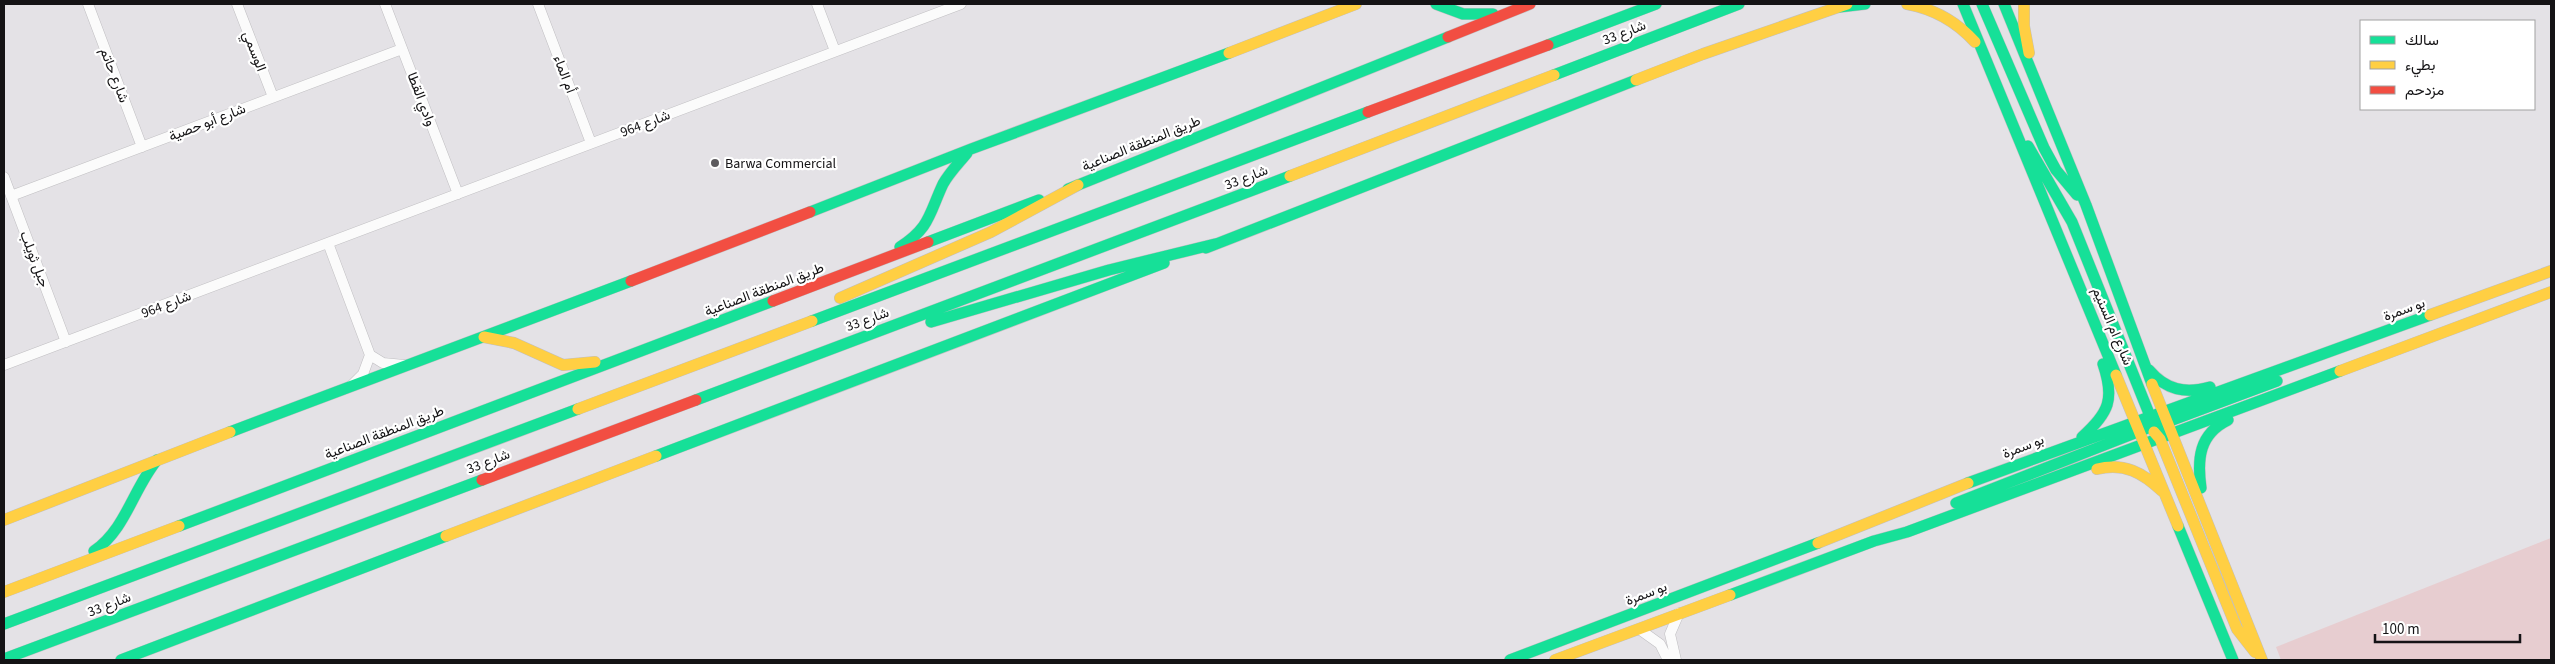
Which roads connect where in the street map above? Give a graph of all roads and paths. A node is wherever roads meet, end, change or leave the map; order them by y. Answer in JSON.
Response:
{"nodes":[{"id":1,"x":88,"y":4,"type":"edge"},
{"id":2,"x":237,"y":4,"type":"edge"},
{"id":3,"x":385,"y":4,"type":"edge"},
{"id":4,"x":538,"y":4,"type":"edge"},
{"id":5,"x":817,"y":4,"type":"edge"},
{"id":6,"x":961,"y":4,"type":"edge"},
{"id":7,"x":1356,"y":4,"type":"edge"},
{"id":8,"x":1436,"y":4,"type":"edge"},
{"id":9,"x":1530,"y":4,"type":"edge"},
{"id":10,"x":1656,"y":4,"type":"edge"},
{"id":11,"x":1739,"y":4,"type":"edge"},
{"id":12,"x":1865,"y":4,"type":"edge"},
{"id":13,"x":1906,"y":4,"type":"edge"},
{"id":14,"x":1963,"y":4,"type":"edge"},
{"id":15,"x":1982,"y":4,"type":"edge"},
{"id":16,"x":2004,"y":4,"type":"edge"},
{"id":17,"x":2024,"y":4,"type":"edge"},
{"id":18,"x":1841,"y":5,"type":"edge"},
{"id":19,"x":1509,"y":12,"type":"junction"},
{"id":20,"x":402,"y":49,"type":"junction"},
{"id":21,"x":835,"y":51,"type":"junction"},
{"id":22,"x":1981,"y":51,"type":"junction"},
{"id":23,"x":2034,"y":83,"type":"junction"},
{"id":24,"x":273,"y":97,"type":"junction"},
{"id":25,"x":2000,"y":98,"type":"junction"},
{"id":26,"x":591,"y":143,"type":"junction"},
{"id":27,"x":142,"y":147,"type":"junction"},
{"id":28,"x":971,"y":148,"type":"junction"},
{"id":29,"x":4,"y":176,"type":"edge"},
{"id":30,"x":1078,"y":185,"type":"junction"},
{"id":31,"x":458,"y":194,"type":"junction"},
{"id":32,"x":11,"y":196,"type":"junction"},
{"id":33,"x":2086,"y":205,"type":"junction"},
{"id":34,"x":328,"y":243,"type":"junction"},
{"id":35,"x":1215,"y":244,"type":"junction"},
{"id":36,"x":864,"y":268,"type":"junction"},
{"id":37,"x":2551,"y":271,"type":"edge"},
{"id":38,"x":2082,"y":292,"type":"junction"},
{"id":39,"x":2551,"y":292,"type":"edge"},
{"id":40,"x":2417,"y":320,"type":"junction"},
{"id":41,"x":788,"y":329,"type":"junction"},
{"id":42,"x":483,"y":337,"type":"junction"},
{"id":43,"x":852,"y":340,"type":"junction"},
{"id":44,"x":66,"y":342,"type":"junction"},
{"id":45,"x":2136,"y":344,"type":"junction"},
{"id":46,"x":2348,"y":345,"type":"junction"},
{"id":47,"x":632,"y":354,"type":"junction"},
{"id":48,"x":370,"y":355,"type":"junction"},
{"id":49,"x":414,"y":364,"type":"junction"},
{"id":50,"x":4,"y":365,"type":"edge"},
{"id":51,"x":2333,"y":374,"type":"junction"},
{"id":52,"x":347,"y":389,"type":"junction"},
{"id":53,"x":2136,"y":421,"type":"junction"},
{"id":54,"x":2155,"y":425,"type":"junction"},
{"id":55,"x":2173,"y":434,"type":"junction"},
{"id":56,"x":2076,"y":443,"type":"junction"},
{"id":57,"x":2146,"y":444,"type":"junction"},
{"id":58,"x":160,"y":458,"type":"junction"},
{"id":59,"x":2165,"y":494,"type":"junction"},
{"id":60,"x":1968,"y":509,"type":"junction"},
{"id":61,"x":2207,"y":518,"type":"junction"},
{"id":62,"x":4,"y":520,"type":"edge"},
{"id":63,"x":1874,"y":541,"type":"junction"},
{"id":64,"x":53,"y":573,"type":"junction"},
{"id":65,"x":4,"y":592,"type":"edge"},
{"id":66,"x":1679,"y":613,"type":"junction"},
{"id":67,"x":7,"y":622,"type":"edge"},
{"id":68,"x":1638,"y":629,"type":"junction"},
{"id":69,"x":4,"y":659,"type":"edge"},
{"id":70,"x":121,"y":660,"type":"edge"},
{"id":71,"x":1510,"y":660,"type":"edge"},
{"id":72,"x":1555,"y":660,"type":"edge"},
{"id":73,"x":1668,"y":660,"type":"edge"},
{"id":74,"x":1676,"y":660,"type":"edge"},
{"id":75,"x":2233,"y":660,"type":"edge"},
{"id":76,"x":2262,"y":660,"type":"edge"}],
"edges":[{"from":1,"to":27,"type":"street","name":"شارع حاتم"},
{"from":2,"to":24,"type":"street","name":"الوسمي"},
{"from":3,"to":20,"type":"street","name":"وادي القطا"},
{"from":4,"to":26,"type":"street","name":"أم الماء"},
{"from":5,"to":21,"type":"street"},
{"from":6,"to":21,"type":"street","name":"شارع 964"},
{"from":7,"to":28,"type":"main road"},
{"from":8,"to":19,"type":"main road"},
{"from":9,"to":19,"type":"main road","name":"طريق المنطقة الصناعية"},
{"from":10,"to":41,"type":"main road","name":"شارع 33"},
{"from":11,"to":43,"type":"main road","name":"شارع 33"},
{"from":12,"to":18,"type":"main road"},
{"from":13,"to":22,"type":"main road"},
{"from":14,"to":22,"type":"main road","name":"شارع ام السنيم"},
{"from":15,"to":33,"type":"main road"},
{"from":16,"to":23,"type":"main road","name":"شارع ام السنيم"},
{"from":17,"to":23,"type":"main road"},
{"from":18,"to":35,"type":"main road"},
{"from":19,"to":30,"type":"main road","name":"طريق المنطقة الصناعية"},
{"from":20,"to":24,"type":"street","name":"شارع أبو حصية"},
{"from":20,"to":31,"type":"street","name":"وادي القطا"},
{"from":21,"to":26,"type":"street","name":"شارع 964"},
{"from":22,"to":25,"type":"main road","name":"شارع ام السنيم"},
{"from":23,"to":33,"type":"main road","name":"شارع ام السنيم"},
{"from":24,"to":27,"type":"street","name":"شارع أبو حصية"},
{"from":25,"to":38,"type":"main road","name":"شارع ام السنيم"},
{"from":25,"to":54,"type":"main road"},
{"from":26,"to":31,"type":"street","name":"شارع 964"},
{"from":27,"to":32,"type":"street","name":"شارع أبو حصية"},
{"from":28,"to":36,"type":"main road"},
{"from":28,"to":42,"type":"main road"},
{"from":29,"to":32,"type":"street","name":"جبل ثويلب"},
{"from":30,"to":36,"type":"main road","name":"طريق المنطقة الصناعية"},
{"from":30,"to":41,"type":"main road"},
{"from":31,"to":34,"type":"street","name":"شارع 964"},
{"from":32,"to":44,"type":"street","name":"جبل ثويلب"},
{"from":33,"to":45,"type":"main road","name":"شارع ام السنيم"},
{"from":34,"to":44,"type":"street","name":"شارع 964"},
{"from":34,"to":48,"type":"street"},
{"from":35,"to":43,"type":"main road"},
{"from":35,"to":70,"type":"main road"},
{"from":36,"to":47,"type":"main road","name":"طريق المنطقة الصناعية"},
{"from":37,"to":40,"type":"main road","name":"بو سمرة"},
{"from":38,"to":53,"type":"main road","name":"شارع ام السنيم"},
{"from":38,"to":56,"type":"main road"},
{"from":39,"to":51,"type":"main road"},
{"from":40,"to":46,"type":"main road","name":"بو سمرة"},
{"from":40,"to":54,"type":"main road"},
{"from":41,"to":67,"type":"main road","name":"شارع 33"},
{"from":42,"to":47,"type":"main road"},
{"from":42,"to":49,"type":"main road"},
{"from":43,"to":69,"type":"main road","name":"شارع 33"},
{"from":44,"to":50,"type":"street","name":"شارع 964"},
{"from":45,"to":46,"type":"main road"},
{"from":45,"to":54,"type":"main road","name":"شارع ام السنيم"},
{"from":46,"to":54,"type":"main road","name":"بو سمرة"},
{"from":47,"to":64,"type":"main road","name":"طريق المنطقة الصناعية"},
{"from":48,"to":49,"type":"street"},
{"from":48,"to":52,"type":"street"},
{"from":49,"to":52,"type":"main road"},
{"from":51,"to":55,"type":"main road"},
{"from":51,"to":61,"type":"main road"},
{"from":52,"to":58,"type":"main road"},
{"from":53,"to":54,"type":"main road"},
{"from":53,"to":56,"type":"main road","name":"بو سمرة"},
{"from":54,"to":55,"type":"main road"},
{"from":54,"to":57,"type":"main road"},
{"from":54,"to":63,"type":"main road"},
{"from":54,"to":76,"type":"main road"},
{"from":55,"to":61,"type":"main road"},
{"from":56,"to":71,"type":"main road","name":"بو سمرة"},
{"from":57,"to":59,"type":"main road"},
{"from":57,"to":60,"type":"main road"},
{"from":58,"to":62,"type":"main road"},
{"from":58,"to":64,"type":"main road"},
{"from":59,"to":60,"type":"main road"},
{"from":59,"to":75,"type":"main road"},
{"from":60,"to":63,"type":"main road"},
{"from":61,"to":76,"type":"main road"},
{"from":63,"to":66,"type":"main road"},
{"from":64,"to":65,"type":"main road","name":"طريق المنطقة الصناعية"},
{"from":66,"to":68,"type":"main road"},
{"from":66,"to":74,"type":"street"},
{"from":68,"to":72,"type":"main road"},
{"from":68,"to":73,"type":"street"}]}
